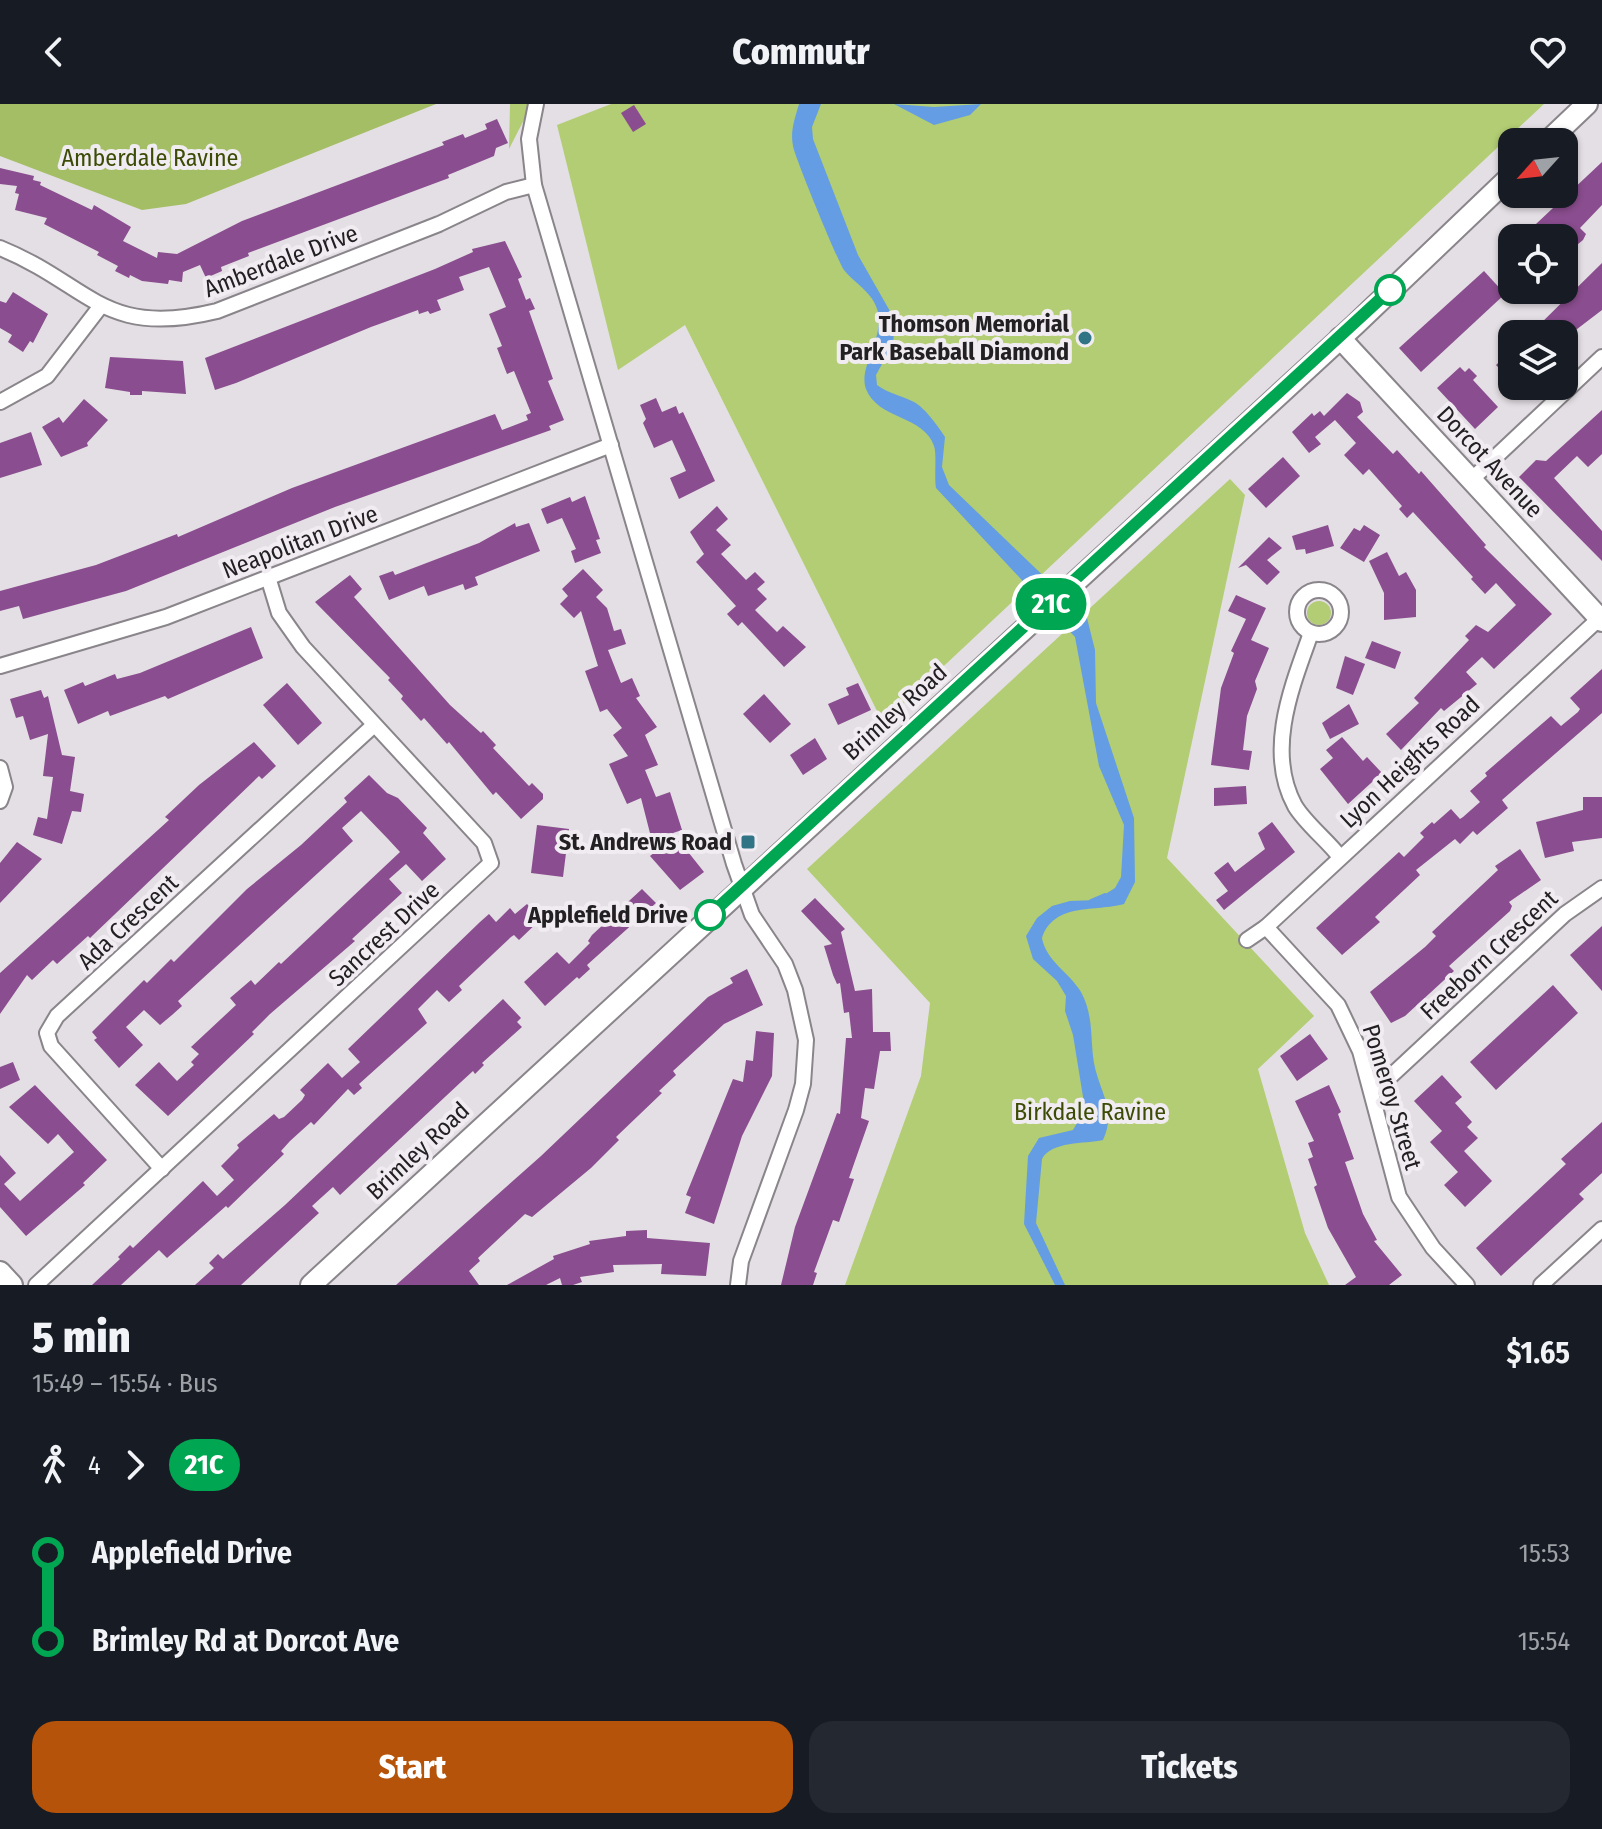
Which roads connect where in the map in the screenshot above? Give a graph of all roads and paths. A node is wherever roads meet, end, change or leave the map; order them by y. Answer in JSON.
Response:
{"nodes":[{"id":1,"x":536,"y":104,"type":"edge"},
{"id":2,"x":1587,"y":104,"type":"edge"},
{"id":3,"x":1562,"y":128,"type":"edge"},
{"id":4,"x":534,"y":185,"type":"junction"},
{"id":5,"x":1498,"y":188,"type":"edge"},
{"id":6,"x":0,"y":248,"type":"edge"},
{"id":7,"x":100,"y":307,"type":"junction"},
{"id":8,"x":1340,"y":338,"type":"junction"},
{"id":9,"x":1602,"y":357,"type":"edge"},
{"id":10,"x":0,"y":402,"type":"edge"},
{"id":11,"x":611,"y":445,"type":"junction"},
{"id":12,"x":1470,"y":481,"type":"junction"},
{"id":13,"x":268,"y":577,"type":"junction"},
{"id":14,"x":1601,"y":618,"type":"edge"},
{"id":15,"x":1311,"y":633,"type":"dead end"},
{"id":16,"x":0,"y":666,"type":"edge"},
{"id":17,"x":374,"y":725,"type":"junction"},
{"id":18,"x":0,"y":768,"type":"edge"},
{"id":19,"x":0,"y":801,"type":"edge"},
{"id":20,"x":1340,"y":857,"type":"junction"},
{"id":21,"x":742,"y":887,"type":"junction"},
{"id":22,"x":1602,"y":888,"type":"edge"},
{"id":23,"x":1266,"y":927,"type":"junction"},
{"id":24,"x":1247,"y":940,"type":"dead end"},
{"id":25,"x":1371,"y":1089,"type":"junction"},
{"id":26,"x":162,"y":1169,"type":"junction"},
{"id":27,"x":1602,"y":1229,"type":"edge"},
{"id":28,"x":0,"y":1272,"type":"edge"},
{"id":29,"x":12,"y":1285,"type":"edge"},
{"id":30,"x":36,"y":1285,"type":"edge"},
{"id":31,"x":311,"y":1285,"type":"edge"},
{"id":32,"x":738,"y":1285,"type":"edge"},
{"id":33,"x":1467,"y":1285,"type":"edge"},
{"id":34,"x":1541,"y":1285,"type":"edge"}],
"edges":[{"from":1,"to":4,"type":"street"},
{"from":2,"to":3,"type":"main road"},
{"from":4,"to":7,"type":"street","name":"Amberdale Drive"},
{"from":4,"to":11,"type":"street"},
{"from":5,"to":8,"type":"main road","name":"Brimley Road"},
{"from":6,"to":7,"type":"street","name":"Amberdale Drive"},
{"from":7,"to":10,"type":"street"},
{"from":8,"to":12,"type":"main road","name":"Dorcot Avenue"},
{"from":8,"to":21,"type":"main road","name":"Brimley Road"},
{"from":9,"to":12,"type":"street"},
{"from":11,"to":13,"type":"street","name":"Neapolitan Drive"},
{"from":11,"to":21,"type":"street"},
{"from":12,"to":14,"type":"main road","name":"Dorcot Avenue"},
{"from":13,"to":16,"type":"street","name":"Neapolitan Drive"},
{"from":13,"to":17,"type":"street","name":"Sancrest Drive"},
{"from":14,"to":20,"type":"street","name":"Lyon Heights Road"},
{"from":15,"to":20,"type":"street"},
{"from":17,"to":26,"type":"street","name":"Ada Crescent"},
{"from":17,"to":26,"type":"street","name":"Sancrest Drive"},
{"from":18,"to":19,"type":"street"},
{"from":20,"to":23,"type":"street","name":"Lyon Heights Road"},
{"from":21,"to":31,"type":"main road","name":"Brimley Road"},
{"from":21,"to":32,"type":"street"},
{"from":22,"to":25,"type":"street","name":"Freeborn Crescent"},
{"from":23,"to":24,"type":"street","name":"Lyon Heights Road"},
{"from":23,"to":25,"type":"street","name":"Pomeroy Street"},
{"from":25,"to":33,"type":"street","name":"Pomeroy Street"},
{"from":26,"to":30,"type":"street","name":"Sancrest Drive"},
{"from":27,"to":34,"type":"street"},
{"from":28,"to":29,"type":"main road"}]}
